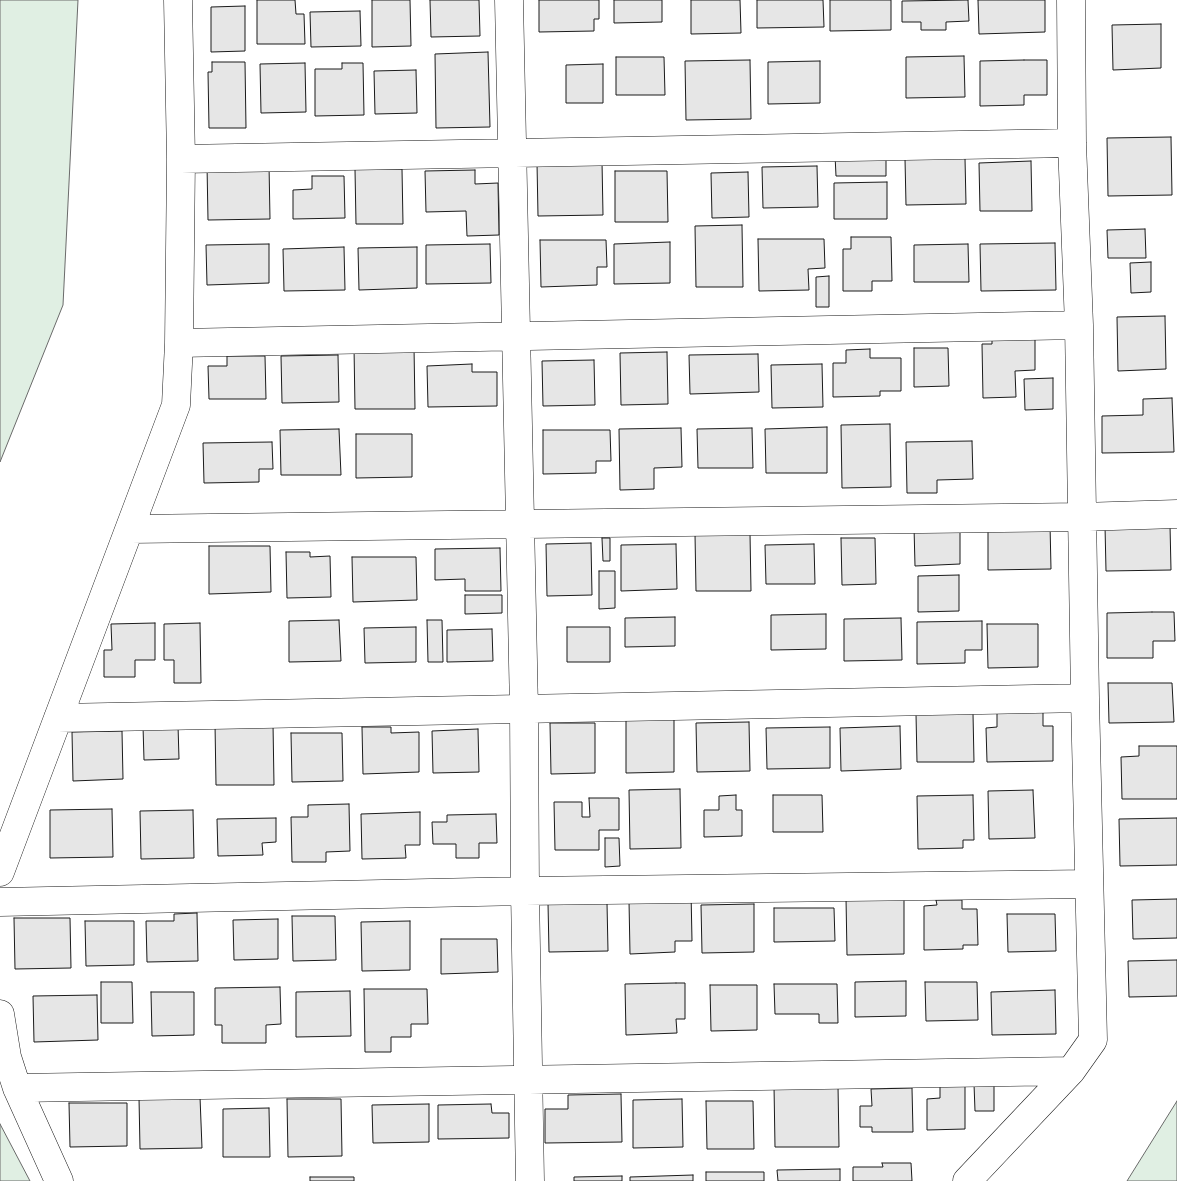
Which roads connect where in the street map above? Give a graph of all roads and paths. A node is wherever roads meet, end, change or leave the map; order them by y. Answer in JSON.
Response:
{"nodes":[{"id":1,"x":178,"y":0,"type":"edge"},
{"id":2,"x":509,"y":0,"type":"edge"},
{"id":3,"x":1071,"y":0,"type":"edge"},
{"id":4,"x":1072,"y":143,"type":"junction"},
{"id":5,"x":511,"y":153,"type":"junction"},
{"id":6,"x":181,"y":159,"type":"junction"},
{"id":7,"x":1079,"y":324,"type":"junction"},
{"id":8,"x":517,"y":336,"type":"junction"},
{"id":9,"x":179,"y":343,"type":"junction"},
{"id":10,"x":1177,"y":514,"type":"edge"},
{"id":11,"x":1081,"y":517,"type":"junction"},
{"id":12,"x":520,"y":524,"type":"junction"},
{"id":13,"x":131,"y":529,"type":"junction"},
{"id":14,"x":1085,"y":698,"type":"junction"},
{"id":15,"x":524,"y":709,"type":"junction"},
{"id":16,"x":58,"y":718,"type":"junction"},
{"id":17,"x":0,"y":872,"type":"edge"},
{"id":18,"x":1089,"y":884,"type":"junction"},
{"id":19,"x":525,"y":891,"type":"junction"},
{"id":20,"x":0,"y":902,"type":"edge"},
{"id":21,"x":0,"y":1014,"type":"edge"},
{"id":22,"x":1071,"y":1071,"type":"junction"},
{"id":23,"x":528,"y":1080,"type":"junction"},
{"id":24,"x":17,"y":1088,"type":"junction"},
{"id":25,"x":59,"y":1181,"type":"edge"},
{"id":26,"x":530,"y":1181,"type":"edge"},
{"id":27,"x":967,"y":1181,"type":"edge"}],
"edges":[{"from":1,"to":6,"type":"street"},
{"from":2,"to":5,"type":"street"},
{"from":3,"to":4,"type":"street"},
{"from":4,"to":5,"type":"street"},
{"from":4,"to":7,"type":"street"},
{"from":5,"to":6,"type":"street"},
{"from":5,"to":8,"type":"street"},
{"from":6,"to":9,"type":"street"},
{"from":7,"to":8,"type":"street"},
{"from":7,"to":11,"type":"street"},
{"from":8,"to":9,"type":"street"},
{"from":8,"to":12,"type":"street"},
{"from":9,"to":13,"type":"street"},
{"from":10,"to":11,"type":"street"},
{"from":11,"to":12,"type":"street"},
{"from":11,"to":14,"type":"street"},
{"from":12,"to":13,"type":"street"},
{"from":12,"to":15,"type":"street"},
{"from":13,"to":16,"type":"street"},
{"from":14,"to":15,"type":"street"},
{"from":14,"to":18,"type":"street"},
{"from":15,"to":16,"type":"street"},
{"from":15,"to":19,"type":"street"},
{"from":16,"to":17,"type":"street"},
{"from":18,"to":19,"type":"street"},
{"from":18,"to":22,"type":"street"},
{"from":19,"to":20,"type":"street"},
{"from":19,"to":23,"type":"street"},
{"from":21,"to":24,"type":"street"},
{"from":22,"to":23,"type":"street"},
{"from":22,"to":27,"type":"street"},
{"from":23,"to":24,"type":"street"},
{"from":23,"to":26,"type":"street"},
{"from":24,"to":25,"type":"street"}]}
